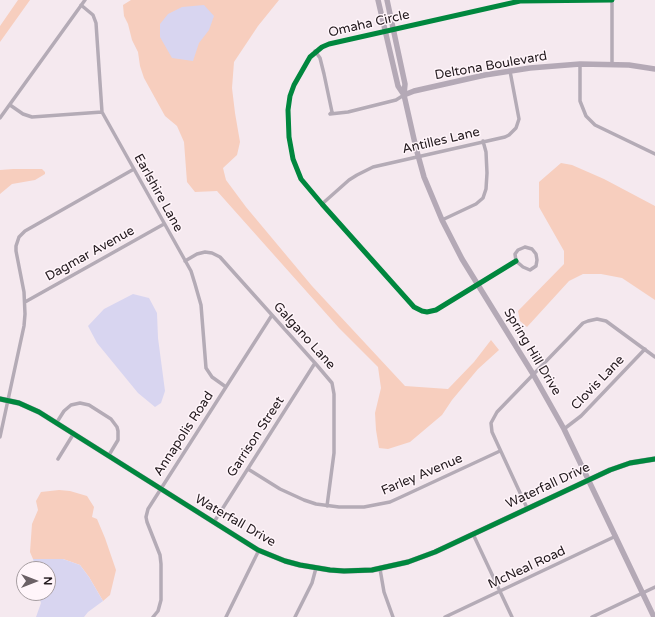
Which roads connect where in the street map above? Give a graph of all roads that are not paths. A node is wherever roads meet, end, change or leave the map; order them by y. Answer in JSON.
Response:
{"nodes":[{"id":1,"x":85,"y":0,"type":"edge"},
{"id":2,"x":378,"y":0,"type":"edge"},
{"id":3,"x":386,"y":0,"type":"edge"},
{"id":4,"x":612,"y":0,"type":"edge"},
{"id":5,"x":81,"y":5,"type":"junction"},
{"id":6,"x":393,"y":30,"type":"junction"},
{"id":7,"x":385,"y":32,"type":"junction"},
{"id":8,"x":315,"y":51,"type":"junction"},
{"id":9,"x":580,"y":64,"type":"junction"},
{"id":10,"x":612,"y":65,"type":"junction"},
{"id":11,"x":655,"y":69,"type":"edge"},
{"id":12,"x":510,"y":71,"type":"junction"},
{"id":13,"x":404,"y":95,"type":"junction"},
{"id":14,"x":10,"y":104,"type":"junction"},
{"id":15,"x":102,"y":112,"type":"junction"},
{"id":16,"x":0,"y":118,"type":"edge"},
{"id":17,"x":483,"y":142,"type":"junction"},
{"id":18,"x":655,"y":154,"type":"edge"},
{"id":19,"x":418,"y":156,"type":"junction"},
{"id":20,"x":134,"y":170,"type":"junction"},
{"id":21,"x":322,"y":204,"type":"junction"},
{"id":22,"x":442,"y":220,"type":"junction"},
{"id":23,"x":164,"y":224,"type":"junction"},
{"id":24,"x":185,"y":261,"type":"junction"},
{"id":25,"x":516,"y":261,"type":"junction"},
{"id":26,"x":478,"y":284,"type":"junction"},
{"id":27,"x":25,"y":302,"type":"junction"},
{"id":28,"x":272,"y":315,"type":"junction"},
{"id":29,"x":645,"y":349,"type":"junction"},
{"id":30,"x":655,"y":357,"type":"edge"},
{"id":31,"x":315,"y":363,"type":"junction"},
{"id":32,"x":533,"y":374,"type":"junction"},
{"id":33,"x":226,"y":387,"type":"junction"},
{"id":34,"x":0,"y":399,"type":"edge"},
{"id":35,"x":8,"y":400,"type":"junction"},
{"id":36,"x":56,"y":422,"type":"junction"},
{"id":37,"x":564,"y":429,"type":"junction"},
{"id":38,"x":74,"y":433,"type":"junction"},
{"id":39,"x":0,"y":437,"type":"edge"},
{"id":40,"x":500,"y":451,"type":"junction"},
{"id":41,"x":109,"y":455,"type":"junction"},
{"id":42,"x":58,"y":459,"type":"dead end"},
{"id":43,"x":655,"y":459,"type":"edge"},
{"id":44,"x":248,"y":469,"type":"junction"},
{"id":45,"x":589,"y":479,"type":"junction"},
{"id":46,"x":161,"y":489,"type":"junction"},
{"id":47,"x":327,"y":506,"type":"junction"},
{"id":48,"x":527,"y":508,"type":"junction"},
{"id":49,"x":214,"y":522,"type":"junction"},
{"id":50,"x":473,"y":534,"type":"junction"},
{"id":51,"x":616,"y":536,"type":"junction"},
{"id":52,"x":259,"y":550,"type":"junction"},
{"id":53,"x":316,"y":568,"type":"junction"},
{"id":54,"x":380,"y":569,"type":"junction"},
{"id":55,"x":655,"y":587,"type":"edge"},
{"id":56,"x":500,"y":592,"type":"junction"},
{"id":57,"x":643,"y":593,"type":"junction"},
{"id":58,"x":153,"y":617,"type":"edge"},
{"id":59,"x":226,"y":617,"type":"edge"},
{"id":60,"x":296,"y":617,"type":"edge"},
{"id":61,"x":393,"y":617,"type":"edge"},
{"id":62,"x":445,"y":617,"type":"edge"},
{"id":63,"x":512,"y":617,"type":"edge"},
{"id":64,"x":592,"y":617,"type":"edge"},
{"id":65,"x":654,"y":617,"type":"edge"}],
"edges":[{"from":1,"to":5,"type":"street"},
{"from":2,"to":7,"type":"main road","name":"Spring Hill Drive"},
{"from":3,"to":6,"type":"main road","name":"Spring Hill Drive"},
{"from":4,"to":6,"type":"street","name":"Omaha Circle"},
{"from":4,"to":10,"type":"street"},
{"from":5,"to":14,"type":"street"},
{"from":5,"to":15,"type":"street","name":"Earlshire Lane"},
{"from":6,"to":7,"type":"street","name":"Omaha Circle"},
{"from":6,"to":13,"type":"main road","name":"Spring Hill Drive"},
{"from":7,"to":8,"type":"street","name":"Omaha Circle"},
{"from":7,"to":13,"type":"main road","name":"Spring Hill Drive"},
{"from":8,"to":13,"type":"street"},
{"from":8,"to":21,"type":"street","name":"Omaha Circle"},
{"from":9,"to":10,"type":"main road","name":"Deltona Boulevard"},
{"from":9,"to":12,"type":"main road","name":"Deltona Boulevard"},
{"from":9,"to":18,"type":"street"},
{"from":10,"to":11,"type":"main road","name":"Deltona Boulevard"},
{"from":12,"to":13,"type":"main road","name":"Deltona Boulevard"},
{"from":12,"to":17,"type":"street","name":"Antilles Lane"},
{"from":13,"to":19,"type":"main road","name":"Spring Hill Drive"},
{"from":14,"to":15,"type":"street"},
{"from":14,"to":16,"type":"street"},
{"from":15,"to":20,"type":"street","name":"Earlshire Lane"},
{"from":17,"to":19,"type":"street","name":"Antilles Lane"},
{"from":17,"to":22,"type":"street"},
{"from":19,"to":21,"type":"street","name":"Antilles Lane"},
{"from":19,"to":22,"type":"main road","name":"Spring Hill Drive"},
{"from":20,"to":23,"type":"street","name":"Earlshire Lane"},
{"from":20,"to":27,"type":"street"},
{"from":21,"to":26,"type":"street","name":"Omaha Circle"},
{"from":22,"to":26,"type":"main road","name":"Spring Hill Drive"},
{"from":23,"to":24,"type":"street","name":"Earlshire Lane"},
{"from":23,"to":27,"type":"street","name":"Dagmar Avenue"},
{"from":24,"to":28,"type":"street","name":"Galgano Lane"},
{"from":24,"to":33,"type":"street","name":"Earlshire Lane"},
{"from":25,"to":25,"type":"street","name":"Omaha Circle"},
{"from":25,"to":26,"type":"street","name":"Omaha Circle"},
{"from":26,"to":32,"type":"main road","name":"Spring Hill Drive"},
{"from":27,"to":35,"type":"street"},
{"from":28,"to":31,"type":"street","name":"Galgano Lane"},
{"from":28,"to":33,"type":"street","name":"Annapolis Road"},
{"from":29,"to":30,"type":"street"},
{"from":29,"to":32,"type":"street"},
{"from":29,"to":37,"type":"street","name":"Clovis Lane"},
{"from":31,"to":44,"type":"street","name":"Garrison Street"},
{"from":31,"to":47,"type":"street","name":"Galgano Lane"},
{"from":32,"to":37,"type":"main road","name":"Spring Hill Drive"},
{"from":32,"to":40,"type":"street"},
{"from":33,"to":46,"type":"street","name":"Annapolis Road"},
{"from":34,"to":35,"type":"main road","name":"Waterfall Drive"},
{"from":35,"to":36,"type":"main road","name":"Waterfall Drive"},
{"from":35,"to":39,"type":"street"},
{"from":36,"to":38,"type":"main road","name":"Waterfall Drive"},
{"from":36,"to":41,"type":"street"},
{"from":37,"to":45,"type":"main road","name":"Spring Hill Drive"},
{"from":38,"to":41,"type":"main road","name":"Waterfall Drive"},
{"from":38,"to":42,"type":"street"},
{"from":40,"to":47,"type":"street","name":"Farley Avenue"},
{"from":40,"to":48,"type":"street"},
{"from":41,"to":46,"type":"main road","name":"Waterfall Drive"},
{"from":43,"to":45,"type":"main road","name":"Waterfall Drive"},
{"from":44,"to":47,"type":"street","name":"Farley Avenue"},
{"from":44,"to":49,"type":"street","name":"Garrison Street"},
{"from":45,"to":48,"type":"main road","name":"Waterfall Drive"},
{"from":45,"to":51,"type":"main road","name":"Spring Hill Drive"},
{"from":46,"to":49,"type":"main road","name":"Waterfall Drive"},
{"from":46,"to":58,"type":"street","name":"Annapolis Road"},
{"from":48,"to":50,"type":"main road","name":"Waterfall Drive"},
{"from":49,"to":52,"type":"main road","name":"Waterfall Drive"},
{"from":50,"to":54,"type":"main road","name":"Waterfall Drive"},
{"from":50,"to":56,"type":"street"},
{"from":51,"to":56,"type":"street","name":"McNeal Road"},
{"from":51,"to":57,"type":"main road","name":"Spring Hill Drive"},
{"from":52,"to":53,"type":"main road","name":"Waterfall Drive"},
{"from":52,"to":59,"type":"street"},
{"from":53,"to":54,"type":"main road","name":"Waterfall Drive"},
{"from":53,"to":60,"type":"street"},
{"from":54,"to":61,"type":"street"},
{"from":55,"to":57,"type":"street"},
{"from":56,"to":62,"type":"street","name":"McNeal Road"},
{"from":56,"to":63,"type":"street"},
{"from":57,"to":64,"type":"street"},
{"from":57,"to":65,"type":"main road","name":"Spring Hill Drive"}]}
